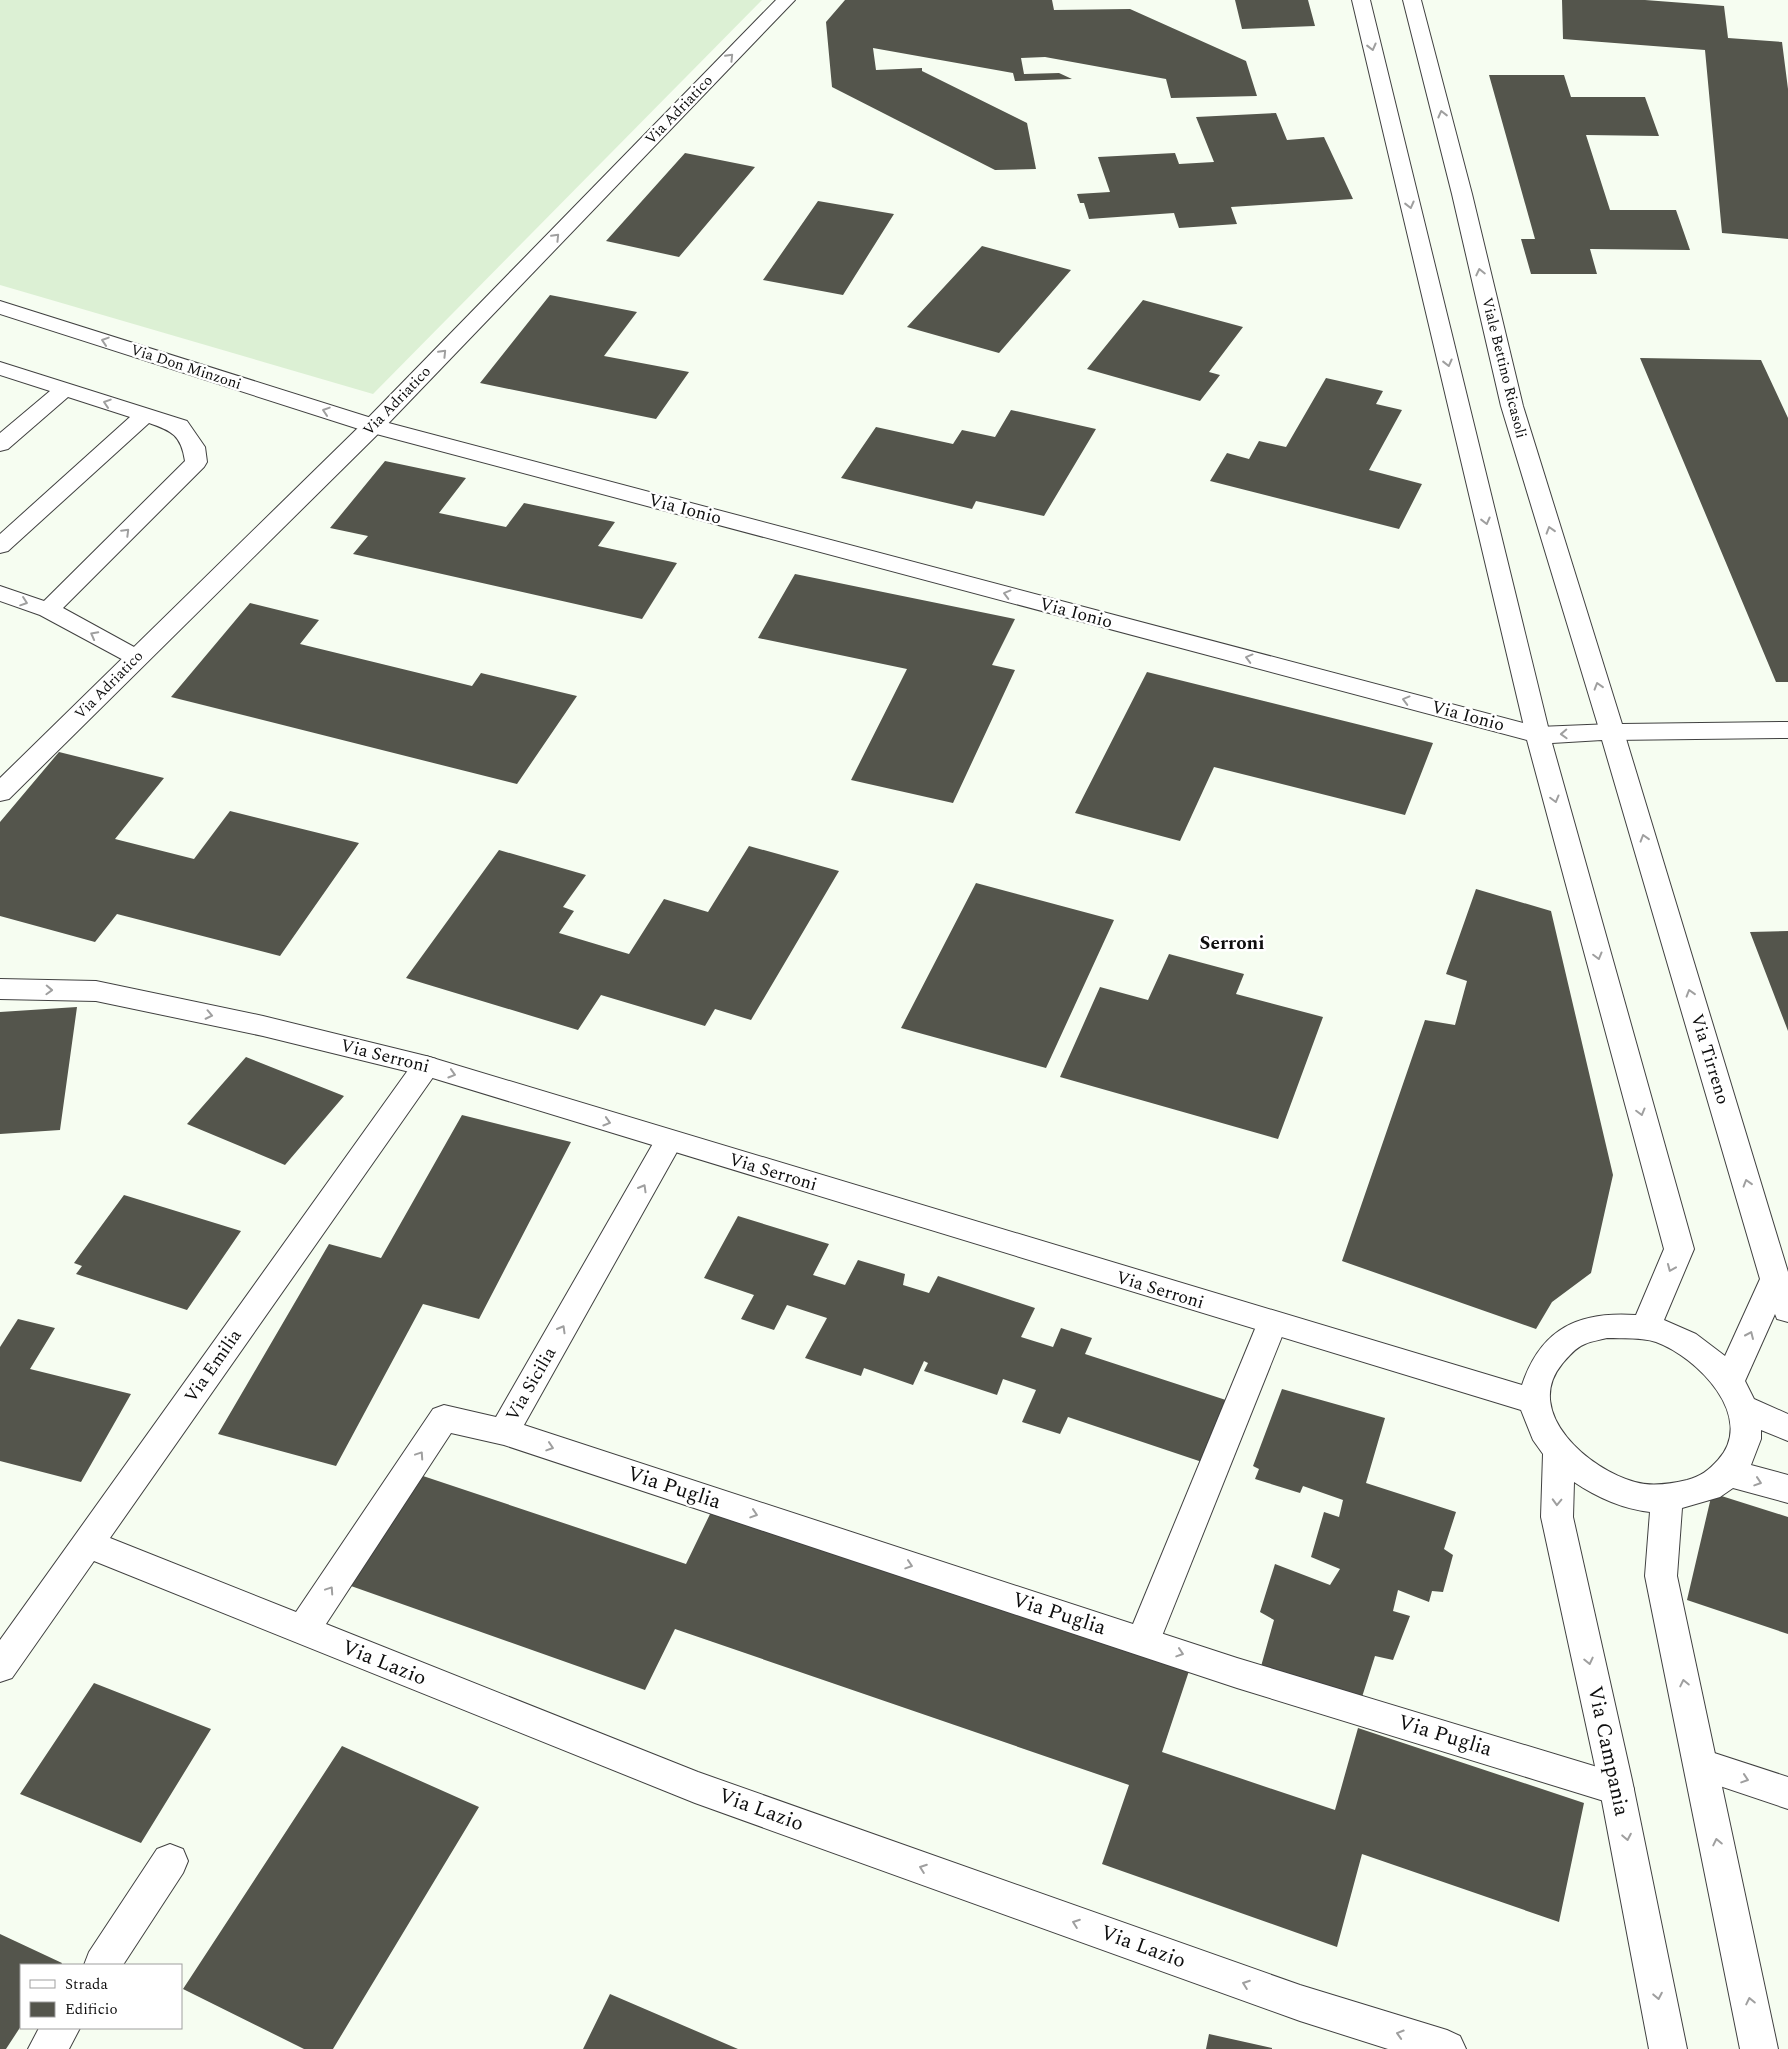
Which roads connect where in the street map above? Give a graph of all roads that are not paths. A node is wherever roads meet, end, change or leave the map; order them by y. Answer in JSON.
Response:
{"nodes":[{"id":1,"x":786,"y":0,"type":"edge"},
{"id":2,"x":1361,"y":0,"type":"edge"},
{"id":3,"x":1412,"y":0,"type":"edge"},
{"id":4,"x":0,"y":307,"type":"edge"},
{"id":5,"x":0,"y":368,"type":"edge"},
{"id":6,"x":65,"y":389,"type":"junction"},
{"id":7,"x":145,"y":415,"type":"junction"},
{"id":8,"x":373,"y":426,"type":"junction"},
{"id":9,"x":0,"y":444,"type":"edge"},
{"id":10,"x":0,"y":546,"type":"edge"},
{"id":11,"x":0,"y":593,"type":"edge"},
{"id":12,"x":48,"y":610,"type":"junction"},
{"id":13,"x":137,"y":658,"type":"junction"},
{"id":14,"x":1788,"y":730,"type":"edge"},
{"id":15,"x":1612,"y":732,"type":"junction"},
{"id":16,"x":1538,"y":735,"type":"junction"},
{"id":17,"x":0,"y":793,"type":"edge"},
{"id":18,"x":0,"y":989,"type":"edge"},
{"id":19,"x":426,"y":1066,"type":"junction"},
{"id":20,"x":669,"y":1141,"type":"junction"},
{"id":21,"x":1774,"y":1283,"type":"junction"},
{"id":22,"x":1788,"y":1310,"type":"edge"},
{"id":23,"x":1272,"y":1324,"type":"junction"},
{"id":24,"x":1646,"y":1328,"type":"junction"},
{"id":25,"x":1730,"y":1380,"type":"junction"},
{"id":26,"x":1536,"y":1402,"type":"junction"},
{"id":27,"x":1745,"y":1409,"type":"junction"},
{"id":28,"x":1788,"y":1428,"type":"edge"},
{"id":29,"x":504,"y":1432,"type":"junction"},
{"id":30,"x":1559,"y":1453,"type":"junction"},
{"id":31,"x":1729,"y":1473,"type":"junction"},
{"id":32,"x":1788,"y":1489,"type":"edge"},
{"id":33,"x":1667,"y":1499,"type":"junction"},
{"id":34,"x":87,"y":1544,"type":"junction"},
{"id":35,"x":303,"y":1630,"type":"junction"},
{"id":36,"x":1143,"y":1641,"type":"junction"},
{"id":37,"x":0,"y":1667,"type":"edge"},
{"id":38,"x":1702,"y":1765,"type":"junction"},
{"id":39,"x":1617,"y":1789,"type":"junction"},
{"id":40,"x":1788,"y":1793,"type":"edge"},
{"id":41,"x":170,"y":1861,"type":"dead end"},
{"id":42,"x":103,"y":1964,"type":"edge"},
{"id":43,"x":60,"y":2029,"type":"edge"},
{"id":44,"x":47,"y":2049,"type":"edge"},
{"id":45,"x":1447,"y":2049,"type":"edge"},
{"id":46,"x":1668,"y":2049,"type":"edge"},
{"id":47,"x":1759,"y":2049,"type":"edge"}],
"edges":[{"from":8,"to":1,"type":"street","name":"Via Adriatico","one_way":true},
{"from":2,"to":16,"type":"street","one_way":true},
{"from":15,"to":3,"type":"street","name":"Viale Bettino Ricasoli","one_way":true},
{"from":8,"to":4,"type":"street","name":"Via Don Minzoni","one_way":true},
{"from":5,"to":6,"type":"street"},
{"from":7,"to":6,"type":"street","one_way":true},
{"from":6,"to":9,"type":"street"},
{"from":7,"to":10,"type":"street"},
{"from":12,"to":7,"type":"street","one_way":true},
{"from":8,"to":13,"type":"street","name":"Via Adriatico"},
{"from":16,"to":8,"type":"street","name":"Via Ionio","one_way":true},
{"from":11,"to":12,"type":"street","one_way":true},
{"from":13,"to":12,"type":"street","one_way":true},
{"from":13,"to":17,"type":"street","name":"Via Adriatico"},
{"from":14,"to":15,"type":"street","name":"Via Ionio"},
{"from":15,"to":16,"type":"street","name":"Via Ionio","one_way":true},
{"from":21,"to":15,"type":"street","name":"Via Tirreno","one_way":true},
{"from":16,"to":24,"type":"street","one_way":true},
{"from":18,"to":19,"type":"street","name":"Via Serroni","one_way":true},
{"from":19,"to":20,"type":"street","name":"Via Serroni","one_way":true},
{"from":19,"to":34,"type":"street","name":"Via Emilia"},
{"from":20,"to":23,"type":"street","name":"Via Serroni"},
{"from":29,"to":20,"type":"street","name":"Via Sicilia","one_way":true},
{"from":21,"to":22,"type":"street","name":"Via Tirreno"},
{"from":25,"to":21,"type":"street","one_way":true},
{"from":23,"to":26,"type":"street","name":"Via Serroni"},
{"from":23,"to":36,"type":"street"},
{"from":24,"to":25,"type":"street"},
{"from":24,"to":26,"type":"street"},
{"from":25,"to":27,"type":"street"},
{"from":26,"to":30,"type":"street"},
{"from":27,"to":28,"type":"street"},
{"from":27,"to":31,"type":"street"},
{"from":35,"to":29,"type":"street","name":"Via Sicilia","one_way":true},
{"from":29,"to":36,"type":"street","name":"Via Puglia","one_way":true},
{"from":30,"to":33,"type":"street"},
{"from":30,"to":39,"type":"street","name":"Via Campania","one_way":true},
{"from":31,"to":32,"type":"street","one_way":true},
{"from":31,"to":33,"type":"street"},
{"from":38,"to":33,"type":"street","one_way":true},
{"from":34,"to":35,"type":"street","name":"Via Lazio"},
{"from":34,"to":37,"type":"street","name":"Via Emilia"},
{"from":45,"to":35,"type":"street","name":"Via Lazio","one_way":true},
{"from":36,"to":39,"type":"street","name":"Via Puglia","one_way":true},
{"from":38,"to":40,"type":"street","one_way":true},
{"from":47,"to":38,"type":"street","one_way":true},
{"from":39,"to":46,"type":"street","name":"Via Campania","one_way":true},
{"from":41,"to":42,"type":"street"},
{"from":43,"to":44,"type":"street"}]}
